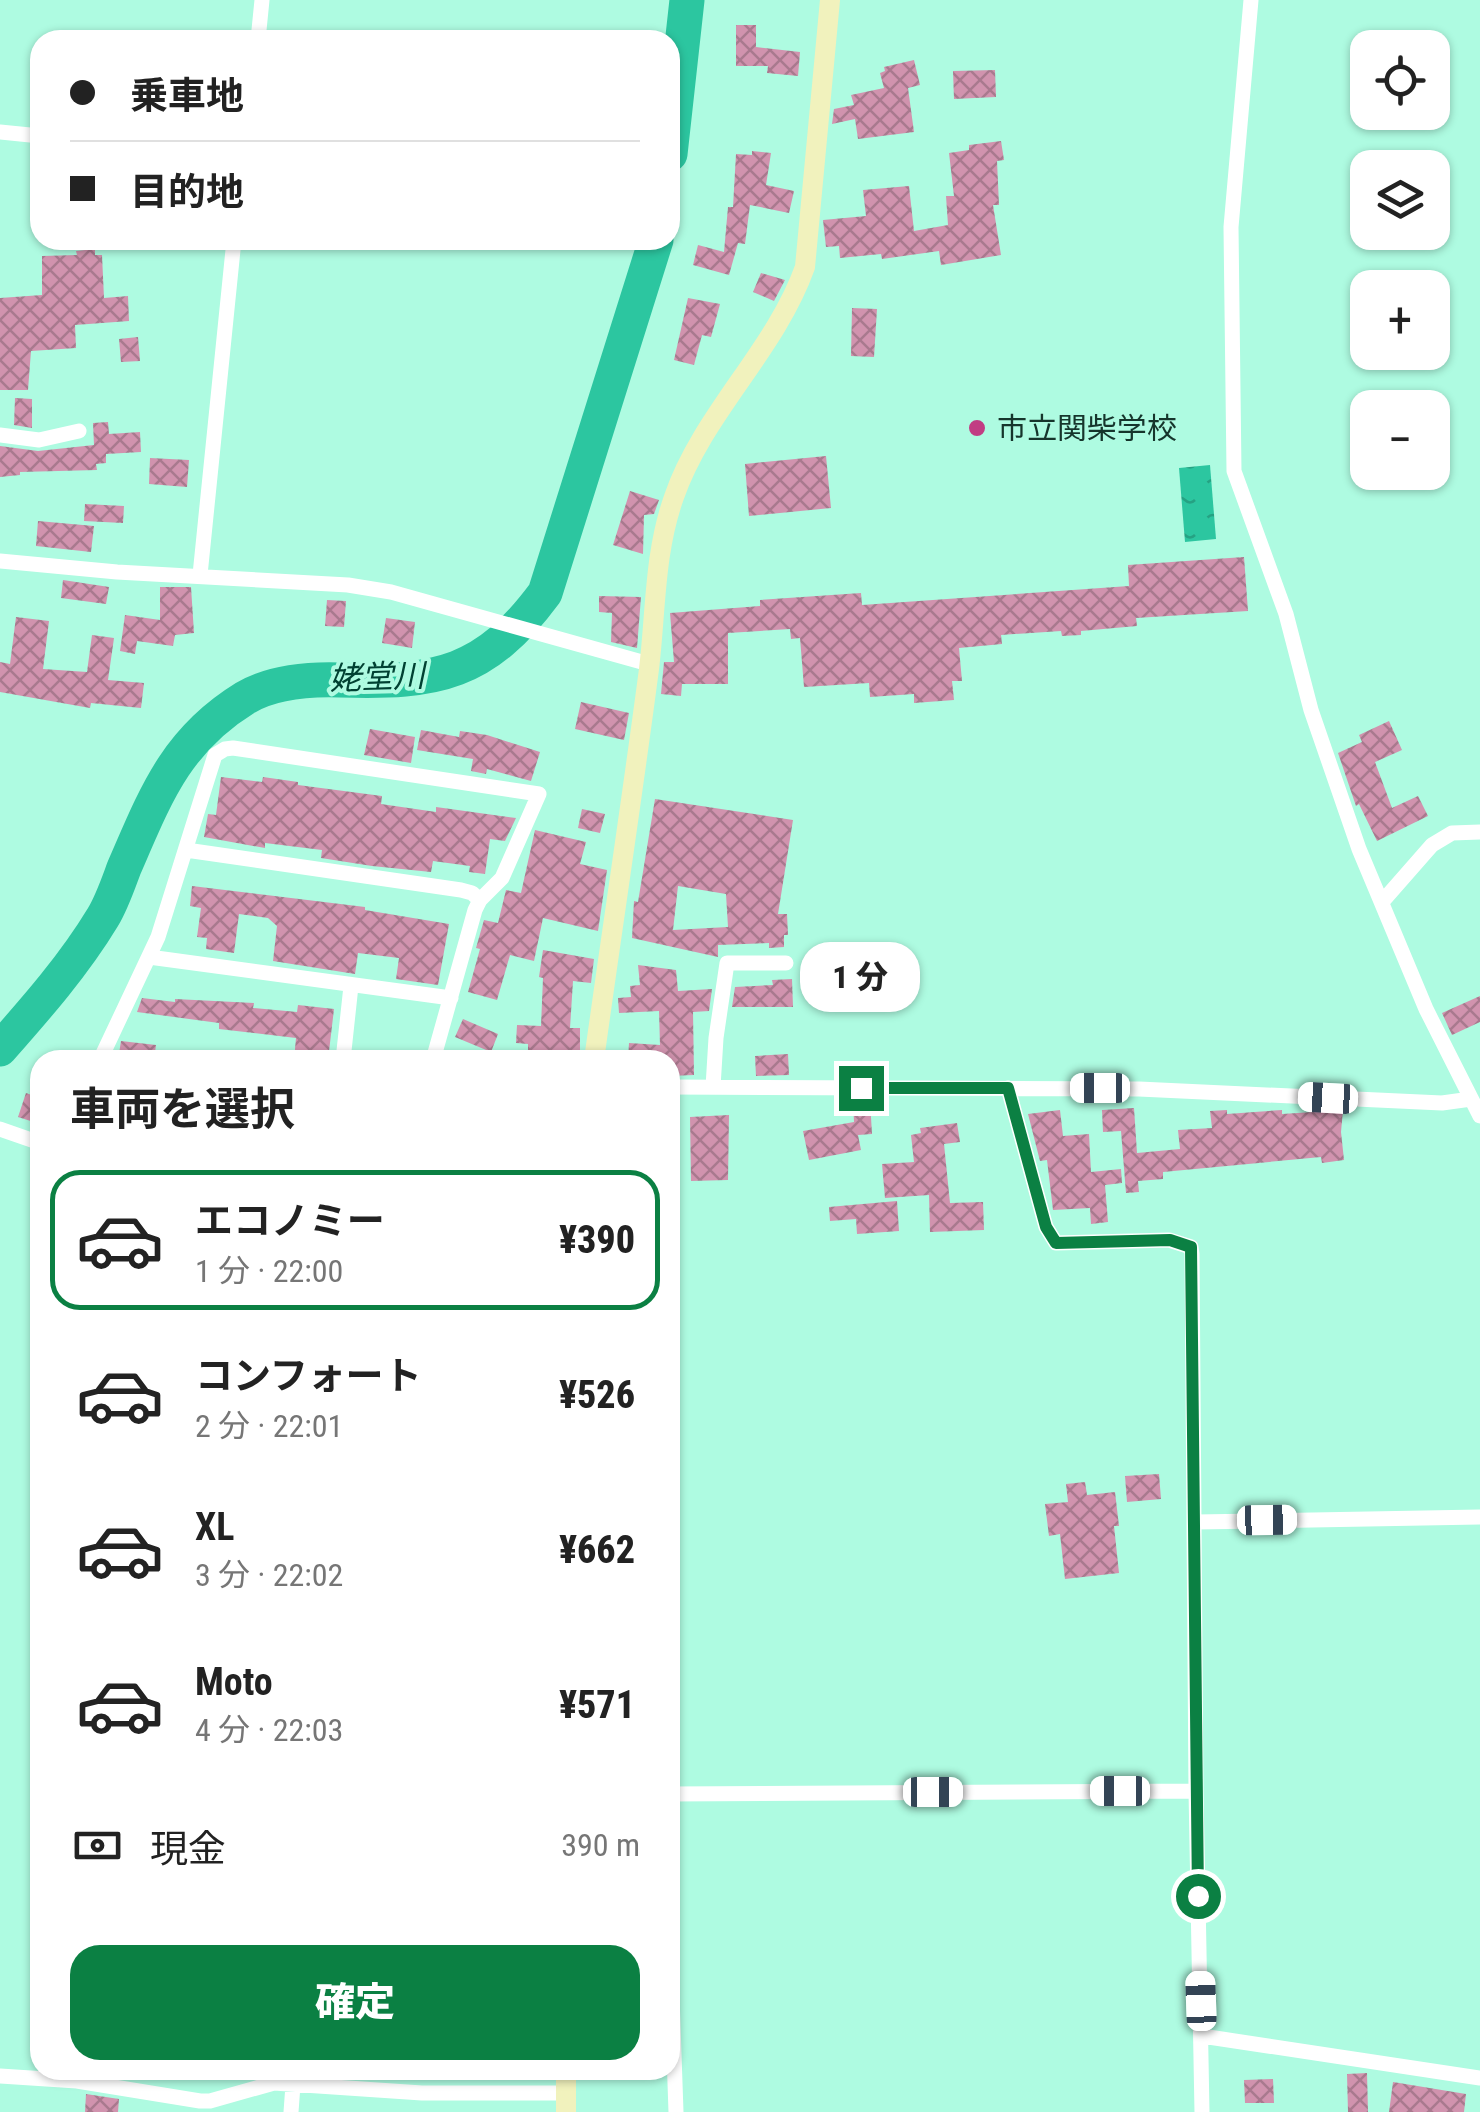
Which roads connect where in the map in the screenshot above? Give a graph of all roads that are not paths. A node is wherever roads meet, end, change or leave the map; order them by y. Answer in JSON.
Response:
{"nodes":[{"id":1,"x":262,"y":0,"type":"edge"},
{"id":2,"x":830,"y":0,"type":"edge"},
{"id":3,"x":1251,"y":0,"type":"edge"},
{"id":4,"x":259,"y":30,"type":"edge"},
{"id":5,"x":0,"y":132,"type":"edge"},
{"id":6,"x":30,"y":135,"type":"edge"},
{"id":7,"x":233,"y":250,"type":"edge"},
{"id":8,"x":79,"y":431,"type":"dead end"},
{"id":9,"x":0,"y":435,"type":"edge"},
{"id":10,"x":0,"y":561,"type":"edge"},
{"id":11,"x":200,"y":576,"type":"junction"},
{"id":12,"x":649,"y":664,"type":"junction"},
{"id":13,"x":1480,"y":832,"type":"edge"},
{"id":14,"x":186,"y":850,"type":"junction"},
{"id":15,"x":480,"y":900,"type":"junction"},
{"id":16,"x":1382,"y":902,"type":"junction"},
{"id":17,"x":149,"y":957,"type":"junction"},
{"id":18,"x":786,"y":963,"type":"dead end"},
{"id":19,"x":351,"y":986,"type":"junction"},
{"id":20,"x":451,"y":998,"type":"junction"},
{"id":21,"x":105,"y":1050,"type":"edge"},
{"id":22,"x":344,"y":1050,"type":"edge"},
{"id":23,"x":436,"y":1050,"type":"edge"},
{"id":24,"x":595,"y":1050,"type":"edge"},
{"id":25,"x":680,"y":1087,"type":"edge"},
{"id":26,"x":713,"y":1087,"type":"junction"},
{"id":27,"x":1008,"y":1088,"type":"junction"},
{"id":28,"x":1477,"y":1108,"type":"edge"},
{"id":29,"x":0,"y":1130,"type":"edge"},
{"id":30,"x":30,"y":1140,"type":"edge"},
{"id":31,"x":1480,"y":1517,"type":"edge"},
{"id":32,"x":1196,"y":1522,"type":"junction"},
{"id":33,"x":1196,"y":1791,"type":"junction"},
{"id":34,"x":680,"y":1794,"type":"edge"},
{"id":35,"x":1202,"y":2036,"type":"junction"},
{"id":36,"x":0,"y":2076,"type":"edge"},
{"id":37,"x":30,"y":2078,"type":"edge"},
{"id":38,"x":1480,"y":2078,"type":"edge"},
{"id":39,"x":76,"y":2080,"type":"edge"},
{"id":40,"x":675,"y":2080,"type":"edge"},
{"id":41,"x":293,"y":2084,"type":"junction"},
{"id":42,"x":566,"y":2103,"type":"edge"},
{"id":43,"x":291,"y":2112,"type":"edge"},
{"id":44,"x":676,"y":2112,"type":"edge"},
{"id":45,"x":1202,"y":2112,"type":"edge"}],
"edges":[{"from":1,"to":4,"type":"street"},
{"from":2,"to":12,"type":"street"},
{"from":3,"to":16,"type":"street"},
{"from":5,"to":6,"type":"street"},
{"from":7,"to":11,"type":"street"},
{"from":8,"to":9,"type":"street"},
{"from":10,"to":11,"type":"street"},
{"from":11,"to":12,"type":"street"},
{"from":12,"to":24,"type":"street"},
{"from":13,"to":16,"type":"street"},
{"from":14,"to":15,"type":"street"},
{"from":14,"to":15,"type":"street"},
{"from":14,"to":17,"type":"street"},
{"from":15,"to":20,"type":"street"},
{"from":16,"to":28,"type":"street"},
{"from":17,"to":19,"type":"street"},
{"from":17,"to":21,"type":"street"},
{"from":18,"to":26,"type":"street"},
{"from":19,"to":20,"type":"street"},
{"from":19,"to":22,"type":"street"},
{"from":20,"to":23,"type":"street"},
{"from":25,"to":26,"type":"street"},
{"from":26,"to":27,"type":"street"},
{"from":27,"to":28,"type":"street"},
{"from":27,"to":32,"type":"street"},
{"from":29,"to":30,"type":"street"},
{"from":31,"to":32,"type":"street"},
{"from":32,"to":33,"type":"street"},
{"from":33,"to":34,"type":"street"},
{"from":33,"to":35,"type":"street"},
{"from":35,"to":38,"type":"street"},
{"from":35,"to":45,"type":"street"},
{"from":36,"to":37,"type":"street"},
{"from":39,"to":41,"type":"street"},
{"from":40,"to":44,"type":"street"},
{"from":41,"to":42,"type":"street"},
{"from":41,"to":43,"type":"street"}]}
